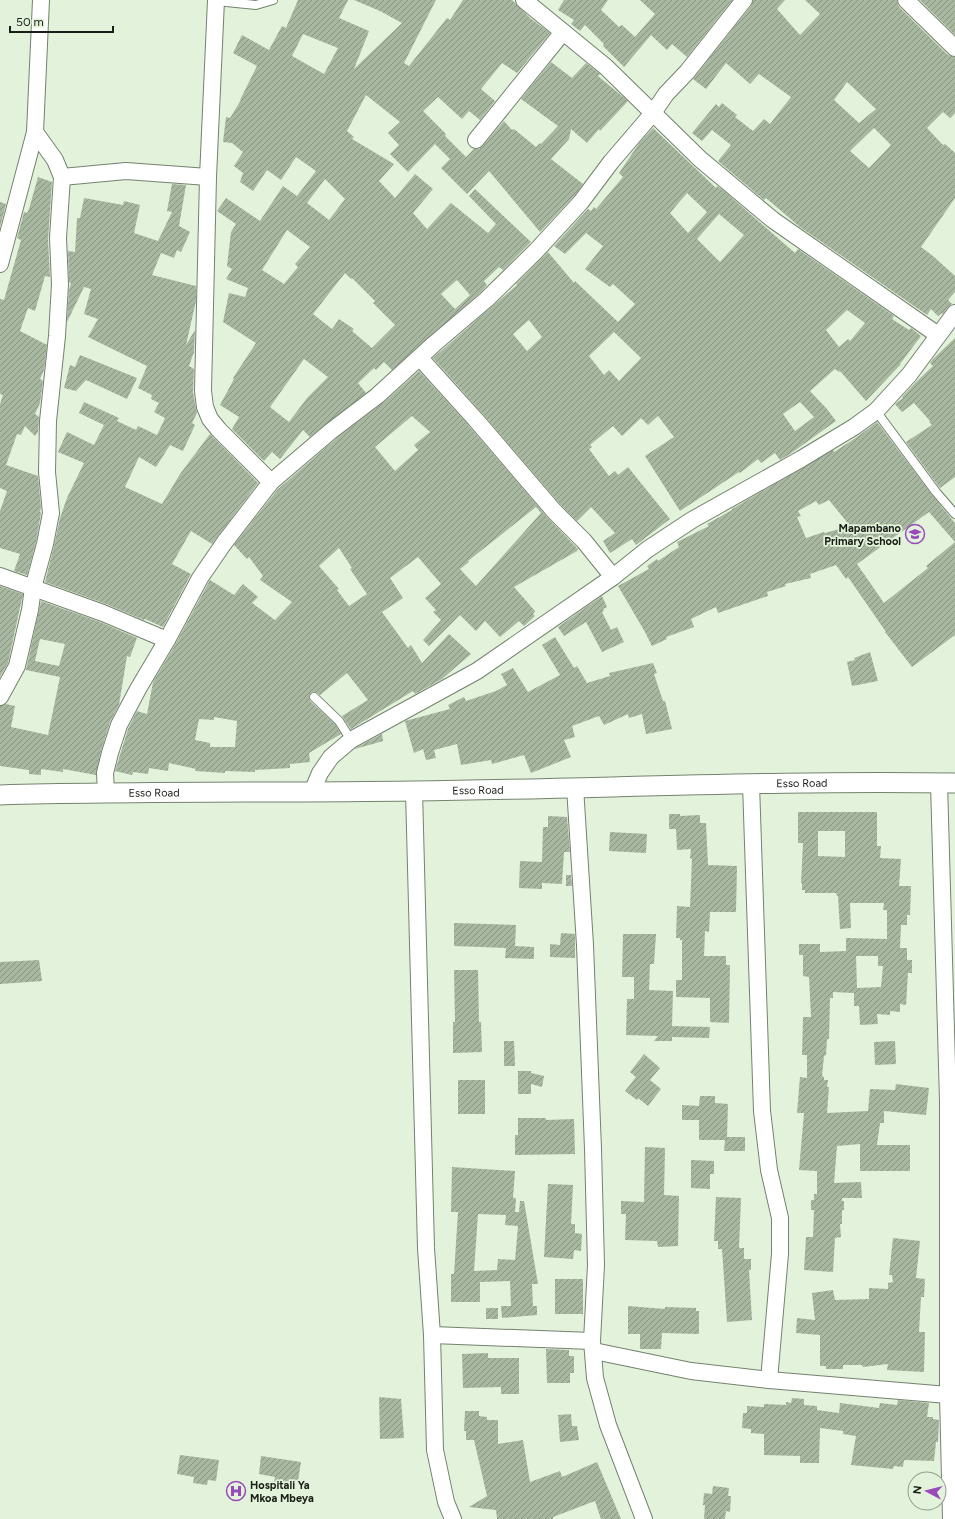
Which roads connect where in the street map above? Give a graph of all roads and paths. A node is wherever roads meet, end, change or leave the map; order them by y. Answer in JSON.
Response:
{"nodes":[{"id":1,"x":41,"y":0,"type":"edge"},
{"id":2,"x":216,"y":0,"type":"edge"},
{"id":3,"x":273,"y":0,"type":"edge"},
{"id":4,"x":524,"y":0,"type":"edge"},
{"id":5,"x":744,"y":0,"type":"edge"},
{"id":6,"x":906,"y":0,"type":"edge"},
{"id":7,"x":563,"y":32,"type":"junction"},
{"id":8,"x":955,"y":48,"type":"edge"},
{"id":9,"x":654,"y":113,"type":"junction"},
{"id":10,"x":35,"y":132,"type":"junction"},
{"id":11,"x":476,"y":140,"type":"dead end"},
{"id":12,"x":62,"y":177,"type":"junction"},
{"id":13,"x":208,"y":177,"type":"junction"},
{"id":14,"x":0,"y":264,"type":"edge"},
{"id":15,"x":955,"y":313,"type":"edge"},
{"id":16,"x":938,"y":335,"type":"junction"},
{"id":17,"x":420,"y":358,"type":"junction"},
{"id":18,"x":876,"y":411,"type":"junction"},
{"id":19,"x":271,"y":482,"type":"junction"},
{"id":20,"x":955,"y":514,"type":"edge"},
{"id":21,"x":0,"y":576,"type":"edge"},
{"id":22,"x":613,"y":577,"type":"junction"},
{"id":23,"x":33,"y":588,"type":"junction"},
{"id":24,"x":167,"y":640,"type":"junction"},
{"id":25,"x":0,"y":697,"type":"edge"},
{"id":26,"x":314,"y":697,"type":"dead end"},
{"id":27,"x":351,"y":740,"type":"junction"},
{"id":28,"x":947,"y":783,"type":"edge"},
{"id":29,"x":751,"y":784,"type":"junction"},
{"id":30,"x":576,"y":787,"type":"junction"},
{"id":31,"x":414,"y":791,"type":"junction"},
{"id":32,"x":106,"y":792,"type":"junction"},
{"id":33,"x":312,"y":792,"type":"junction"},
{"id":34,"x":0,"y":795,"type":"edge"},
{"id":35,"x":432,"y":1335,"type":"junction"},
{"id":36,"x":593,"y":1346,"type":"junction"},
{"id":37,"x":769,"y":1380,"type":"junction"},
{"id":38,"x":948,"y":1395,"type":"junction"},
{"id":39,"x":952,"y":1454,"type":"edge"},
{"id":40,"x":453,"y":1519,"type":"edge"},
{"id":41,"x":644,"y":1519,"type":"edge"},
{"id":42,"x":951,"y":1519,"type":"edge"}],
"edges":[{"from":1,"to":10,"type":"street"},
{"from":2,"to":3,"type":"lane"},
{"from":2,"to":13,"type":"street"},
{"from":4,"to":7,"type":"street"},
{"from":5,"to":9,"type":"street"},
{"from":6,"to":8,"type":"street"},
{"from":7,"to":9,"type":"street"},
{"from":7,"to":11,"type":"street"},
{"from":9,"to":16,"type":"street"},
{"from":9,"to":17,"type":"street"},
{"from":10,"to":12,"type":"street"},
{"from":10,"to":14,"type":"street"},
{"from":12,"to":13,"type":"street"},
{"from":12,"to":23,"type":"street"},
{"from":13,"to":19,"type":"street"},
{"from":15,"to":16,"type":"street"},
{"from":16,"to":18,"type":"street"},
{"from":17,"to":19,"type":"street"},
{"from":17,"to":22,"type":"street"},
{"from":18,"to":20,"type":"lane"},
{"from":18,"to":22,"type":"street"},
{"from":19,"to":24,"type":"street"},
{"from":21,"to":23,"type":"street"},
{"from":22,"to":27,"type":"street"},
{"from":23,"to":24,"type":"street"},
{"from":23,"to":25,"type":"street"},
{"from":24,"to":32,"type":"street"},
{"from":26,"to":27,"type":"lane"},
{"from":27,"to":33,"type":"street"},
{"from":28,"to":29,"type":"street","name":"Esso Road"},
{"from":28,"to":38,"type":"street"},
{"from":29,"to":30,"type":"street","name":"Esso Road"},
{"from":29,"to":37,"type":"street"},
{"from":30,"to":31,"type":"street","name":"Esso Road"},
{"from":30,"to":36,"type":"street"},
{"from":31,"to":33,"type":"street","name":"Esso Road"},
{"from":31,"to":35,"type":"street"},
{"from":32,"to":33,"type":"street","name":"Esso Road"},
{"from":32,"to":34,"type":"street","name":"Esso Road"},
{"from":35,"to":36,"type":"street"},
{"from":35,"to":40,"type":"street"},
{"from":36,"to":37,"type":"street"},
{"from":36,"to":41,"type":"street"},
{"from":37,"to":38,"type":"street"},
{"from":38,"to":39,"type":"street"},
{"from":39,"to":42,"type":"street"}]}
